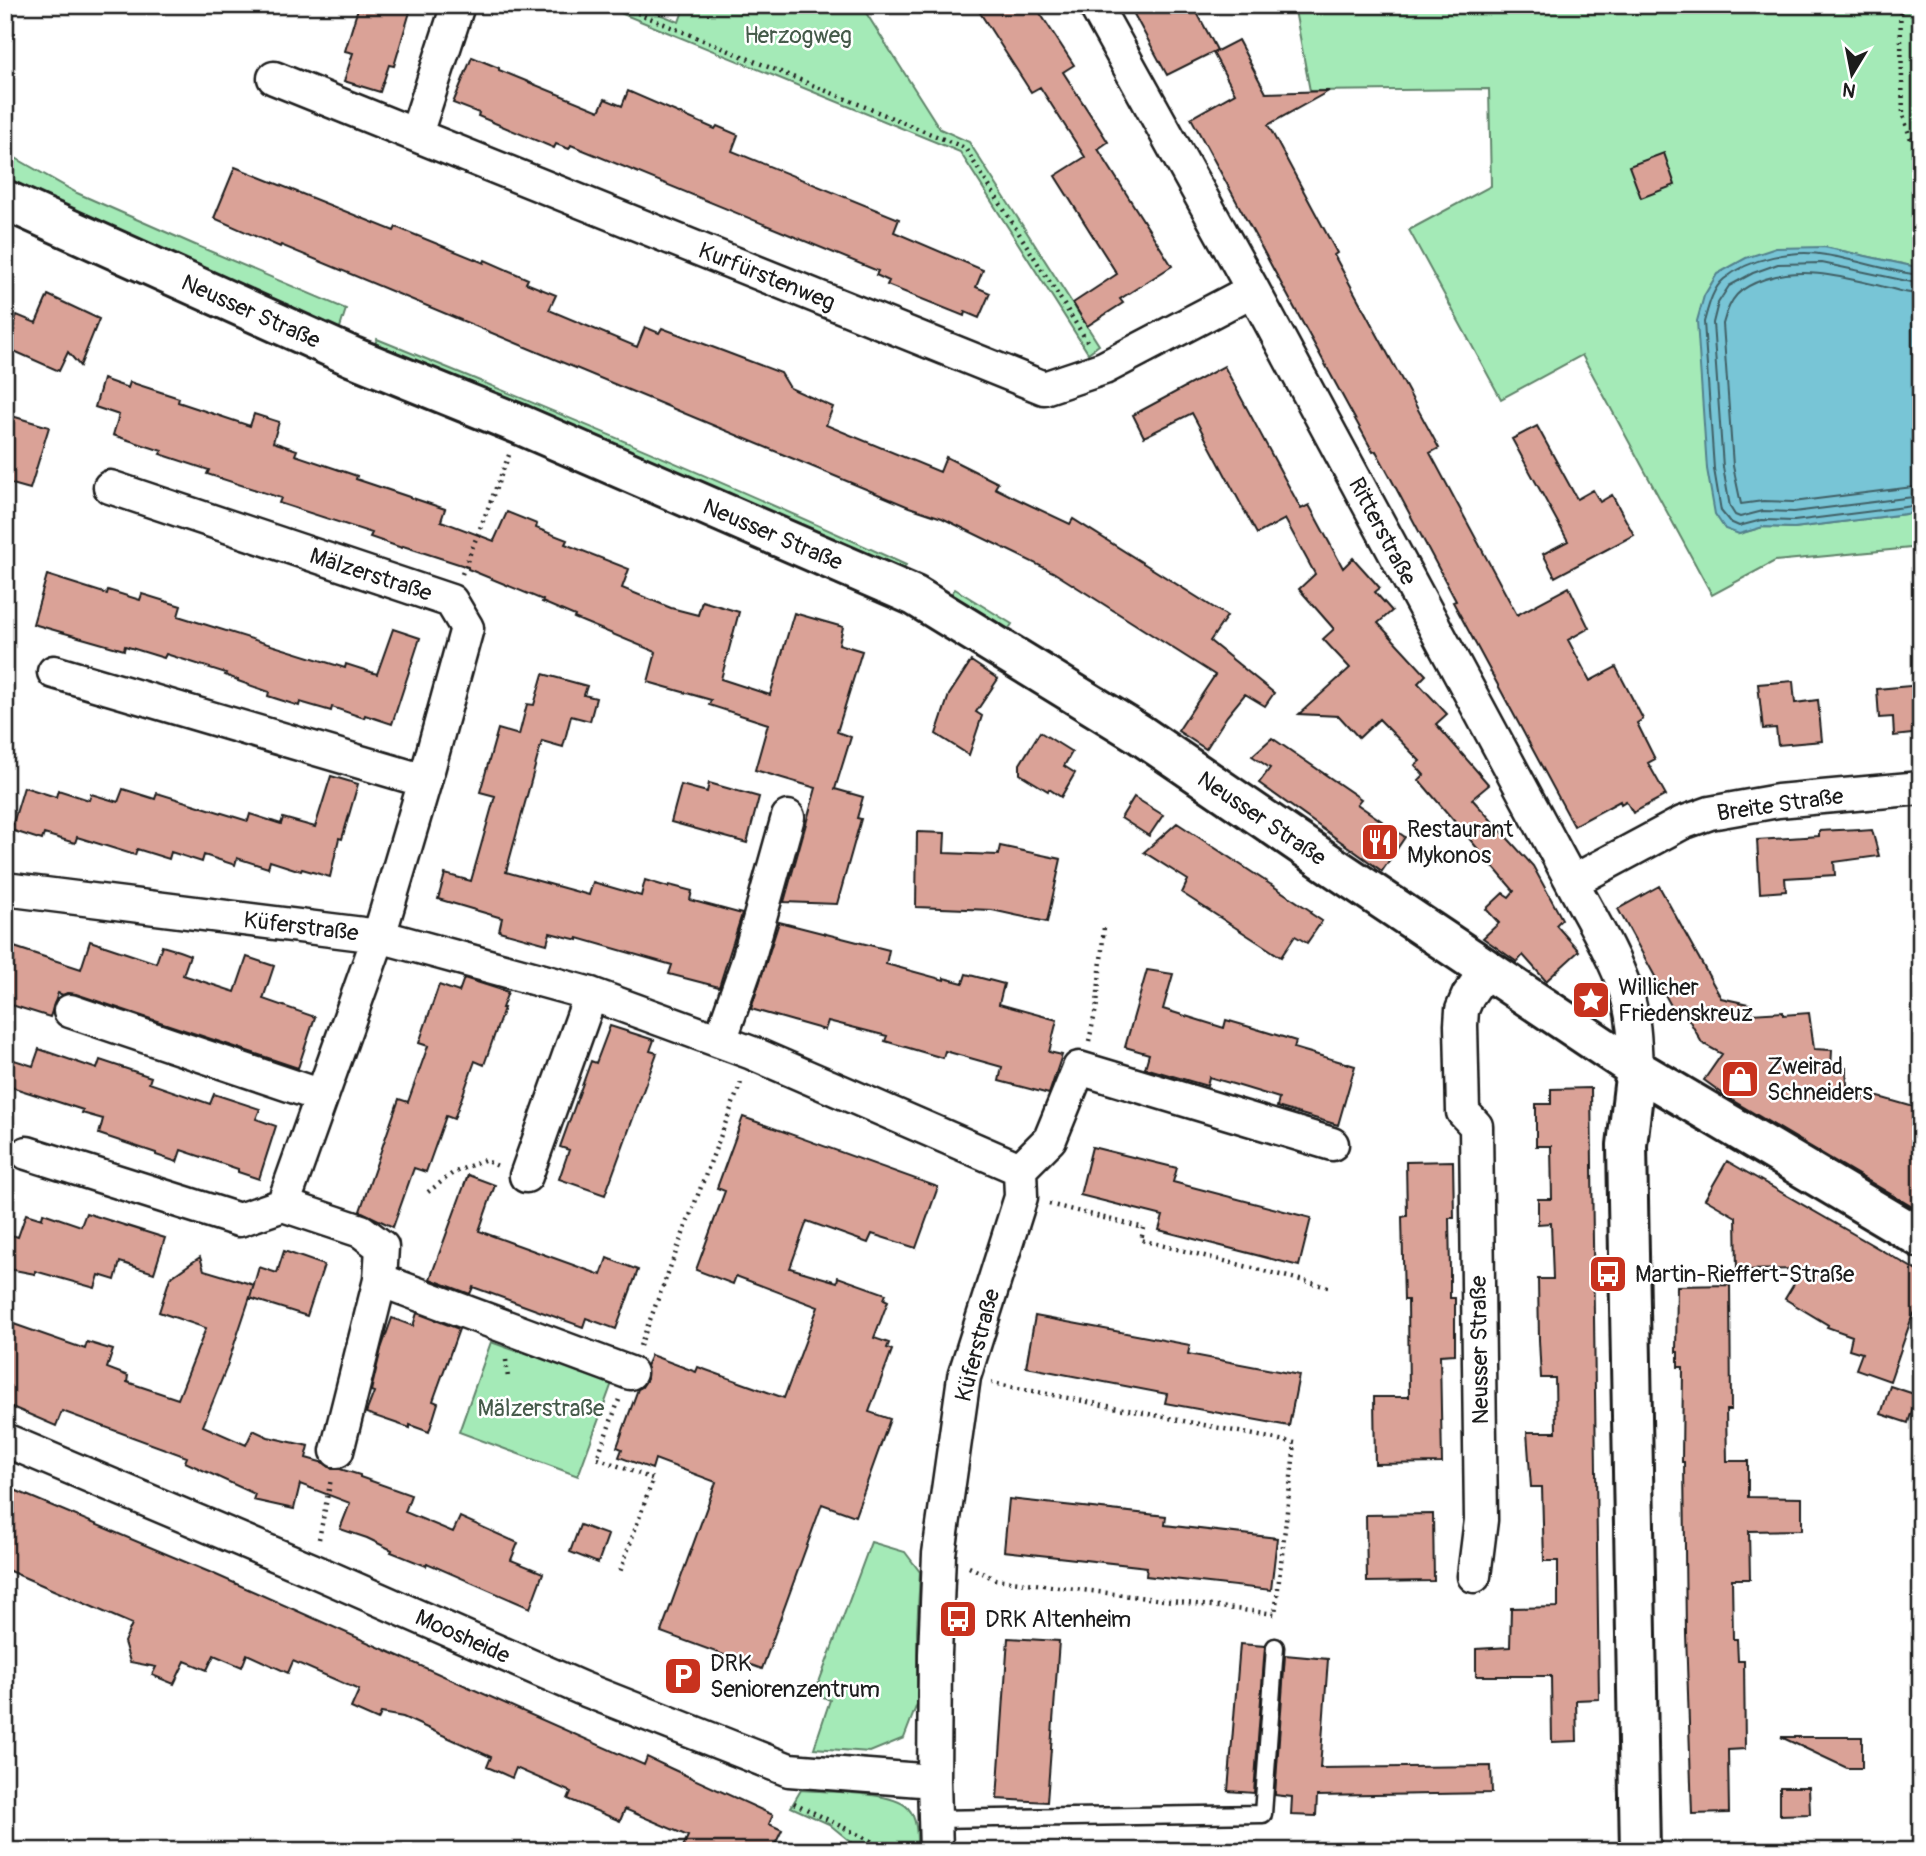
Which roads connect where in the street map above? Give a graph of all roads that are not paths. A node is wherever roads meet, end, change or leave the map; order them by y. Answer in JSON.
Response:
{"nodes":[{"id":1,"x":458,"y":5,"type":"edge"},
{"id":2,"x":1095,"y":5,"type":"edge"},
{"id":3,"x":275,"y":78,"type":"dead end"},
{"id":4,"x":416,"y":134,"type":"junction"},
{"id":5,"x":8,"y":209,"type":"edge"},
{"id":6,"x":1253,"y":290,"type":"junction"},
{"id":7,"x":110,"y":487,"type":"dead end"},
{"id":8,"x":54,"y":672,"type":"dead end"},
{"id":9,"x":425,"y":782,"type":"junction"},
{"id":10,"x":1921,"y":788,"type":"edge"},
{"id":11,"x":788,"y":817,"type":"dead end"},
{"id":12,"x":1572,"y":882,"type":"junction"},
{"id":13,"x":5,"y":889,"type":"edge"},
{"id":14,"x":379,"y":936,"type":"junction"},
{"id":15,"x":1487,"y":968,"type":"junction"},
{"id":16,"x":591,"y":994,"type":"junction"},
{"id":17,"x":71,"y":1011,"type":"dead end"},
{"id":18,"x":720,"y":1041,"type":"junction"},
{"id":19,"x":1636,"y":1069,"type":"junction"},
{"id":20,"x":322,"y":1096,"type":"junction"},
{"id":21,"x":1332,"y":1144,"type":"dead end"},
{"id":22,"x":27,"y":1153,"type":"dead end"},
{"id":23,"x":526,"y":1176,"type":"road end"},
{"id":24,"x":1021,"y":1183,"type":"junction"},
{"id":25,"x":283,"y":1205,"type":"junction"},
{"id":26,"x":1921,"y":1238,"type":"edge"},
{"id":27,"x":380,"y":1280,"type":"junction"},
{"id":28,"x":630,"y":1373,"type":"road end"},
{"id":29,"x":5,"y":1440,"type":"edge"},
{"id":30,"x":337,"y":1451,"type":"road end"},
{"id":31,"x":1474,"y":1576,"type":"dead end"},
{"id":32,"x":1275,"y":1647,"type":"dead end"},
{"id":33,"x":934,"y":1782,"type":"junction"},
{"id":34,"x":935,"y":1819,"type":"junction"},
{"id":35,"x":936,"y":1851,"type":"edge"},
{"id":36,"x":1640,"y":1851,"type":"edge"}],
"edges":[{"from":1,"to":4,"type":"street"},
{"from":2,"to":6,"type":"street","name":"Ritterstraße"},
{"from":3,"to":4,"type":"street","name":"Kurfürstenweg"},
{"from":4,"to":6,"type":"street","name":"Kurfürstenweg"},
{"from":5,"to":15,"type":"street","name":"Neusser Straße"},
{"from":6,"to":12,"type":"street","name":"Ritterstraße"},
{"from":7,"to":9,"type":"street","name":"Mälzerstraße"},
{"from":8,"to":9,"type":"street"},
{"from":9,"to":14,"type":"street","name":"Mälzerstraße"},
{"from":10,"to":12,"type":"street","name":"Breite Straße"},
{"from":11,"to":18,"type":"street"},
{"from":12,"to":19,"type":"street","name":"Ritterstraße"},
{"from":13,"to":14,"type":"street","name":"Küferstraße"},
{"from":14,"to":16,"type":"street","name":"Küferstraße"},
{"from":14,"to":20,"type":"street","name":"Mälzerstraße"},
{"from":15,"to":19,"type":"street","name":"Neusser Straße"},
{"from":15,"to":31,"type":"street","name":"Neusser Straße"},
{"from":16,"to":18,"type":"street","name":"Küferstraße"},
{"from":16,"to":23,"type":"street"},
{"from":17,"to":20,"type":"street"},
{"from":18,"to":24,"type":"street","name":"Küferstraße"},
{"from":19,"to":26,"type":"street","name":"Neusser Straße"},
{"from":19,"to":36,"type":"street"},
{"from":20,"to":25,"type":"street","name":"Mälzerstraße"},
{"from":21,"to":24,"type":"street"},
{"from":22,"to":25,"type":"street"},
{"from":24,"to":33,"type":"street","name":"Küferstraße"},
{"from":25,"to":27,"type":"street"},
{"from":27,"to":28,"type":"street"},
{"from":27,"to":30,"type":"street"},
{"from":29,"to":33,"type":"street","name":"Moosheide"},
{"from":32,"to":34,"type":"lane"},
{"from":33,"to":34,"type":"street","name":"Küferstraße"},
{"from":34,"to":35,"type":"street","name":"Küferstraße"}]}
